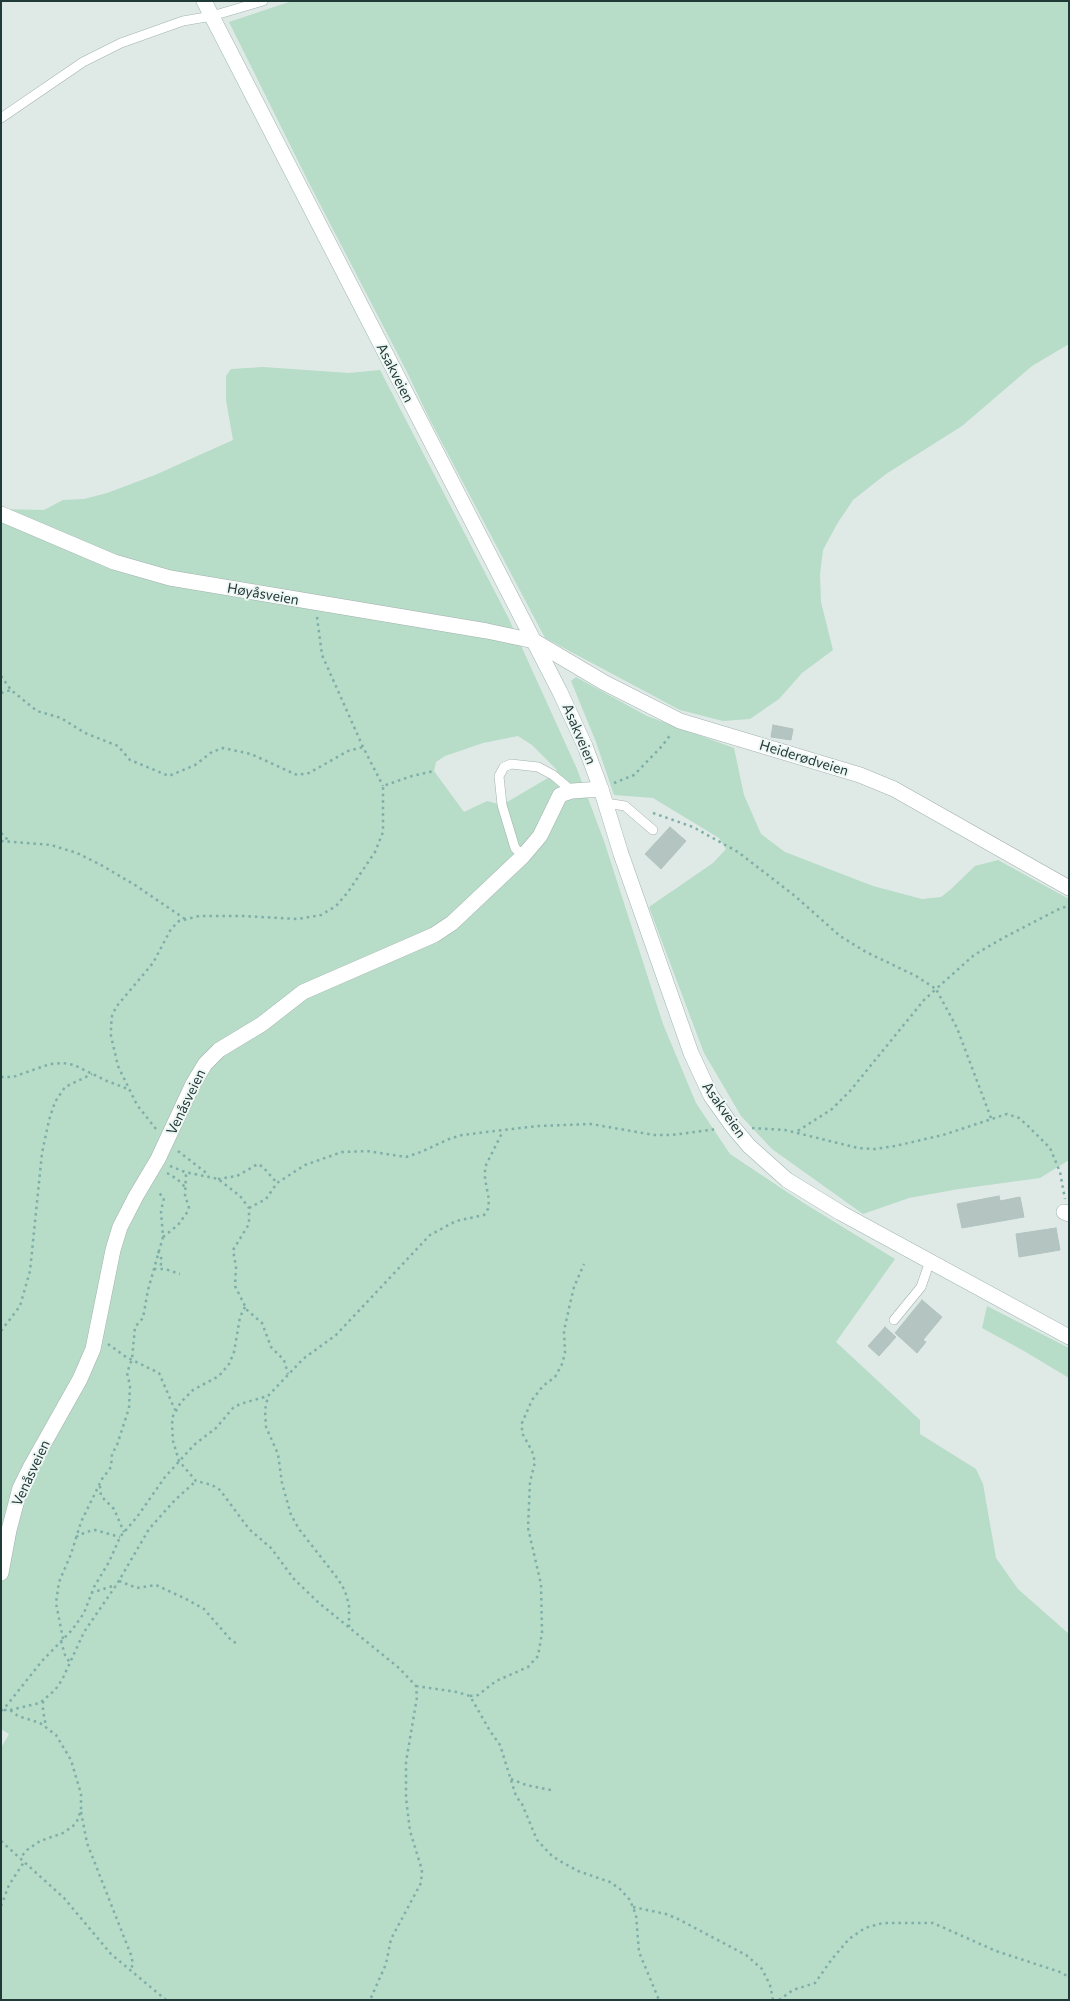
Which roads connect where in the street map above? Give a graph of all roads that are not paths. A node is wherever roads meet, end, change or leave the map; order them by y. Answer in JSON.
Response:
{"nodes":[{"id":1,"x":204,"y":1,"type":"edge"},
{"id":2,"x":263,"y":1,"type":"edge"},
{"id":3,"x":212,"y":16,"type":"junction"},
{"id":4,"x":1,"y":118,"type":"edge"},
{"id":5,"x":1,"y":514,"type":"edge"},
{"id":6,"x":534,"y":641,"type":"junction"},
{"id":7,"x":572,"y":791,"type":"junction"},
{"id":8,"x":603,"y":796,"type":"junction"},
{"id":9,"x":653,"y":830,"type":"dead end"},
{"id":10,"x":523,"y":856,"type":"junction"},
{"id":11,"x":1069,"y":888,"type":"edge"},
{"id":12,"x":930,"y":1262,"type":"junction"},
{"id":13,"x":894,"y":1320,"type":"dead end"},
{"id":14,"x":1069,"y":1337,"type":"edge"},
{"id":15,"x":1,"y":1573,"type":"edge"}],
"edges":[{"from":1,"to":3,"type":"street","name":"Asakveien"},
{"from":2,"to":3,"type":"lane"},
{"from":3,"to":4,"type":"lane"},
{"from":3,"to":6,"type":"street","name":"Asakveien"},
{"from":5,"to":6,"type":"street","name":"Høyåsveien"},
{"from":6,"to":8,"type":"street","name":"Asakveien"},
{"from":6,"to":11,"type":"street","name":"Heiderødveien"},
{"from":7,"to":8,"type":"street"},
{"from":7,"to":10,"type":"street","name":"Venåsveien"},
{"from":7,"to":10,"type":"lane"},
{"from":8,"to":9,"type":"lane"},
{"from":8,"to":12,"type":"street","name":"Asakveien"},
{"from":10,"to":15,"type":"street","name":"Venåsveien"},
{"from":12,"to":13,"type":"lane"},
{"from":12,"to":14,"type":"street","name":"Asakveien"}]}
